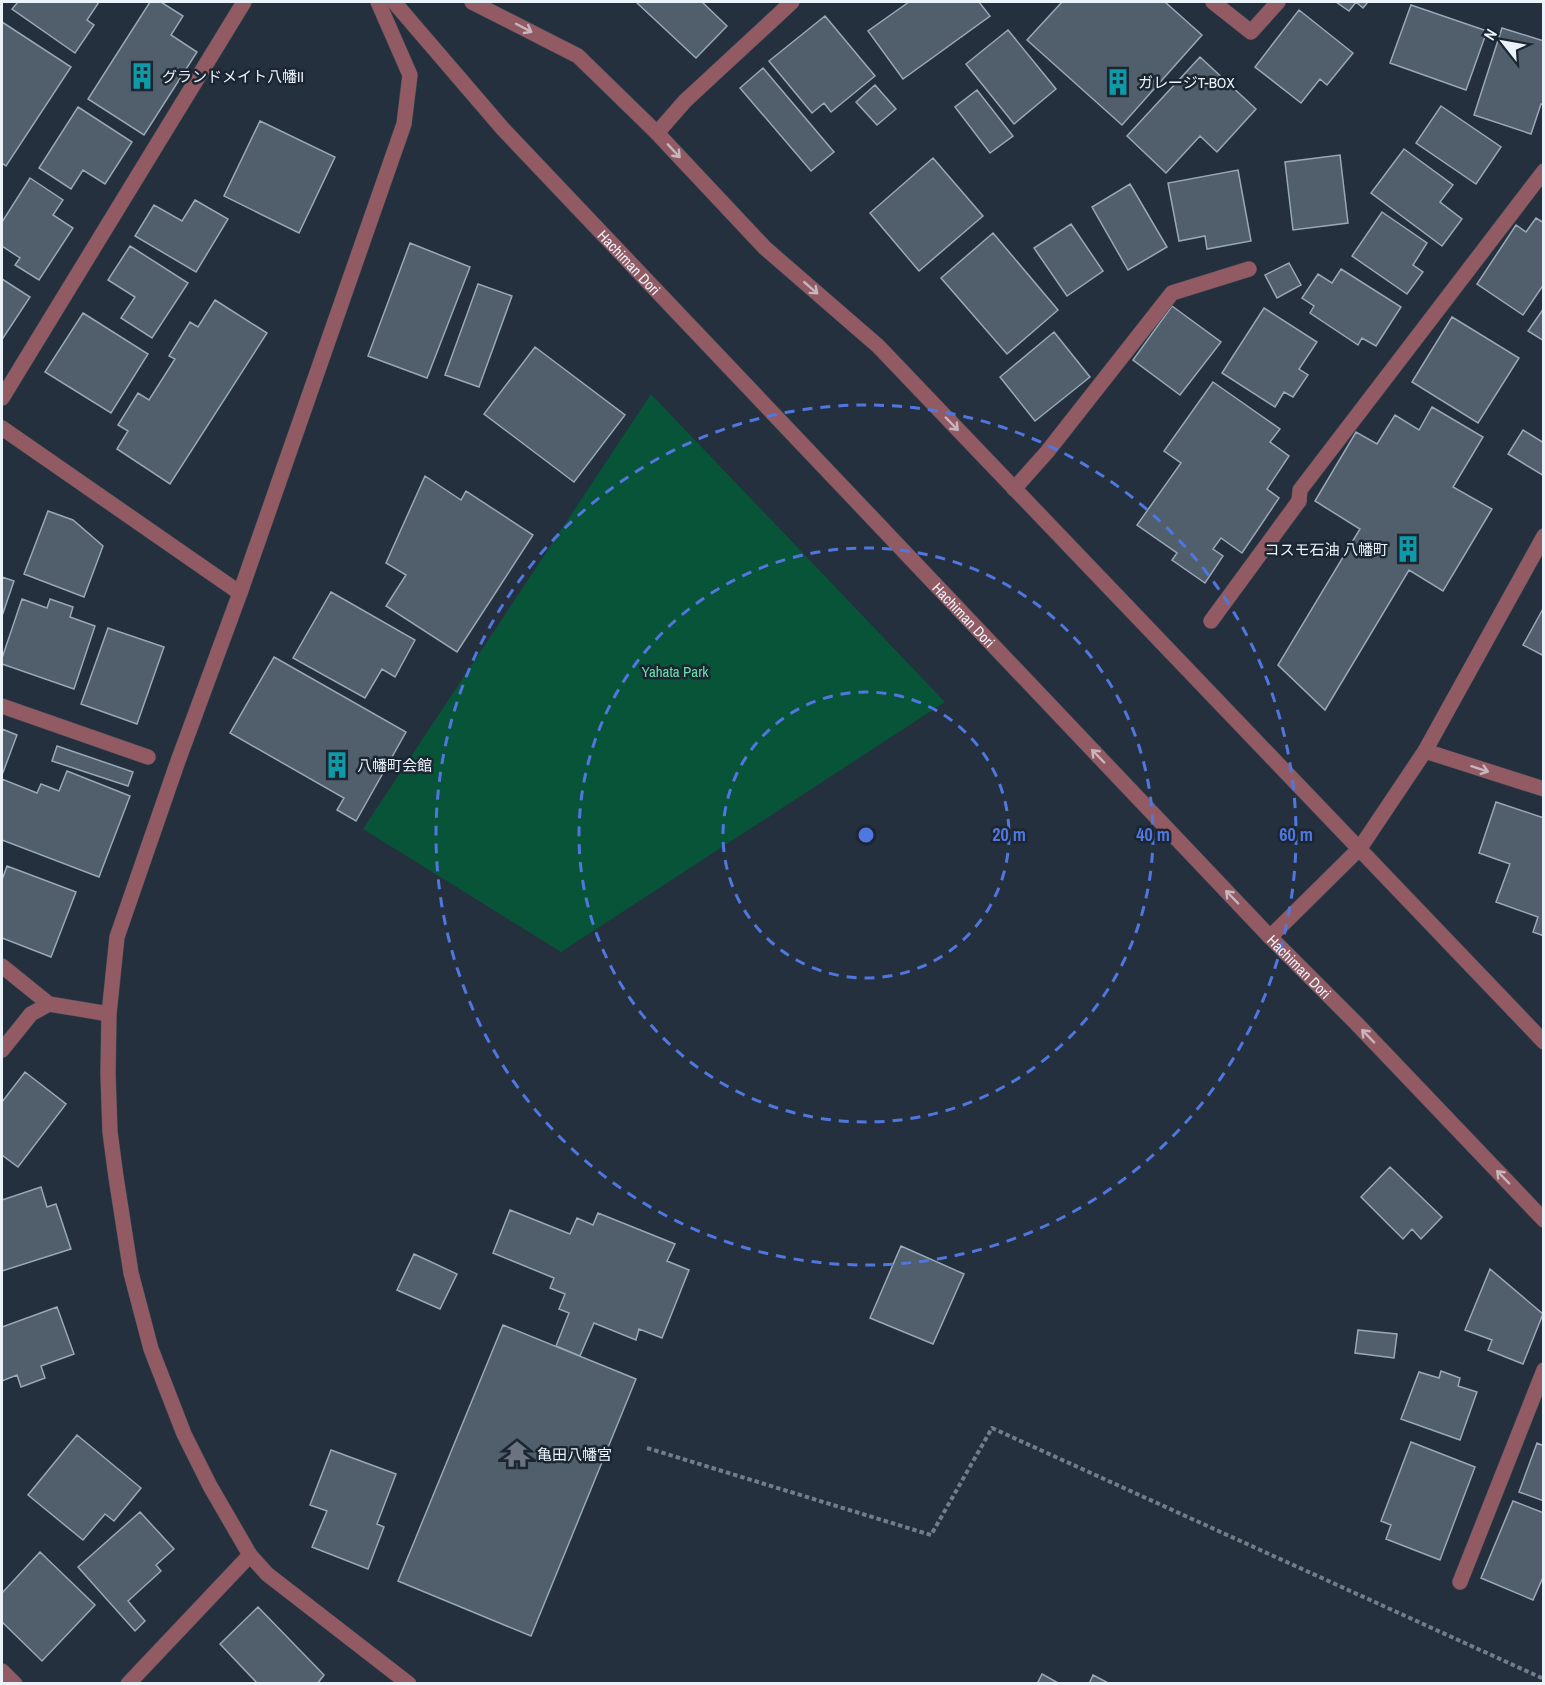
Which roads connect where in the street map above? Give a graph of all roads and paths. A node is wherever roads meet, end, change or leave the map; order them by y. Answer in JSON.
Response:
{"nodes":[{"id":1,"x":244,"y":2,"type":"edge"},
{"id":2,"x":378,"y":2,"type":"edge"},
{"id":3,"x":394,"y":2,"type":"edge"},
{"id":4,"x":472,"y":2,"type":"edge"},
{"id":5,"x":792,"y":2,"type":"edge"},
{"id":6,"x":1213,"y":2,"type":"edge"},
{"id":7,"x":1278,"y":2,"type":"edge"},
{"id":8,"x":657,"y":133,"type":"junction"},
{"id":9,"x":1544,"y":171,"type":"edge"},
{"id":10,"x":1249,"y":269,"type":"dead end"},
{"id":11,"x":2,"y":398,"type":"edge"},
{"id":12,"x":2,"y":428,"type":"edge"},
{"id":13,"x":1014,"y":489,"type":"junction"},
{"id":14,"x":1543,"y":538,"type":"edge"},
{"id":15,"x":240,"y":593,"type":"junction"},
{"id":16,"x":1211,"y":621,"type":"dead end"},
{"id":17,"x":2,"y":706,"type":"edge"},
{"id":18,"x":1425,"y":751,"type":"junction"},
{"id":19,"x":148,"y":757,"type":"dead end"},
{"id":20,"x":1544,"y":789,"type":"edge"},
{"id":21,"x":1360,"y":848,"type":"junction"},
{"id":22,"x":1270,"y":937,"type":"junction"},
{"id":23,"x":2,"y":966,"type":"edge"},
{"id":24,"x":49,"y":1004,"type":"junction"},
{"id":25,"x":109,"y":1014,"type":"junction"},
{"id":26,"x":1544,"y":1042,"type":"edge"},
{"id":27,"x":2,"y":1050,"type":"edge"},
{"id":28,"x":1544,"y":1220,"type":"edge"},
{"id":29,"x":1544,"y":1370,"type":"edge"},
{"id":30,"x":647,"y":1448,"type":"dead end"},
{"id":31,"x":250,"y":1556,"type":"junction"},
{"id":32,"x":1460,"y":1582,"type":"dead end"},
{"id":33,"x":2,"y":1671,"type":"edge"},
{"id":34,"x":1544,"y":1679,"type":"edge"},
{"id":35,"x":15,"y":1683,"type":"edge"},
{"id":36,"x":128,"y":1683,"type":"edge"},
{"id":37,"x":409,"y":1683,"type":"edge"}],
"edges":[{"from":1,"to":11,"type":"street"},
{"from":2,"to":15,"type":"street"},
{"from":22,"to":3,"type":"street","name":"Hachiman Dori","one_way":true},
{"from":4,"to":8,"type":"street","one_way":true},
{"from":5,"to":8,"type":"street"},
{"from":6,"to":7,"type":"street"},
{"from":8,"to":13,"type":"street","one_way":true},
{"from":9,"to":16,"type":"street"},
{"from":10,"to":13,"type":"street"},
{"from":12,"to":15,"type":"street"},
{"from":13,"to":21,"type":"street"},
{"from":14,"to":18,"type":"street"},
{"from":15,"to":25,"type":"street"},
{"from":17,"to":19,"type":"street"},
{"from":18,"to":20,"type":"street","one_way":true},
{"from":18,"to":21,"type":"street"},
{"from":21,"to":22,"type":"street"},
{"from":21,"to":26,"type":"street"},
{"from":28,"to":22,"type":"street","name":"Hachiman Dori","one_way":true},
{"from":23,"to":24,"type":"street"},
{"from":24,"to":25,"type":"street"},
{"from":24,"to":27,"type":"street"},
{"from":25,"to":31,"type":"street"},
{"from":29,"to":32,"type":"street"},
{"from":30,"to":34,"type":"path"},
{"from":31,"to":36,"type":"street"},
{"from":31,"to":37,"type":"street"},
{"from":33,"to":35,"type":"street"}]}
